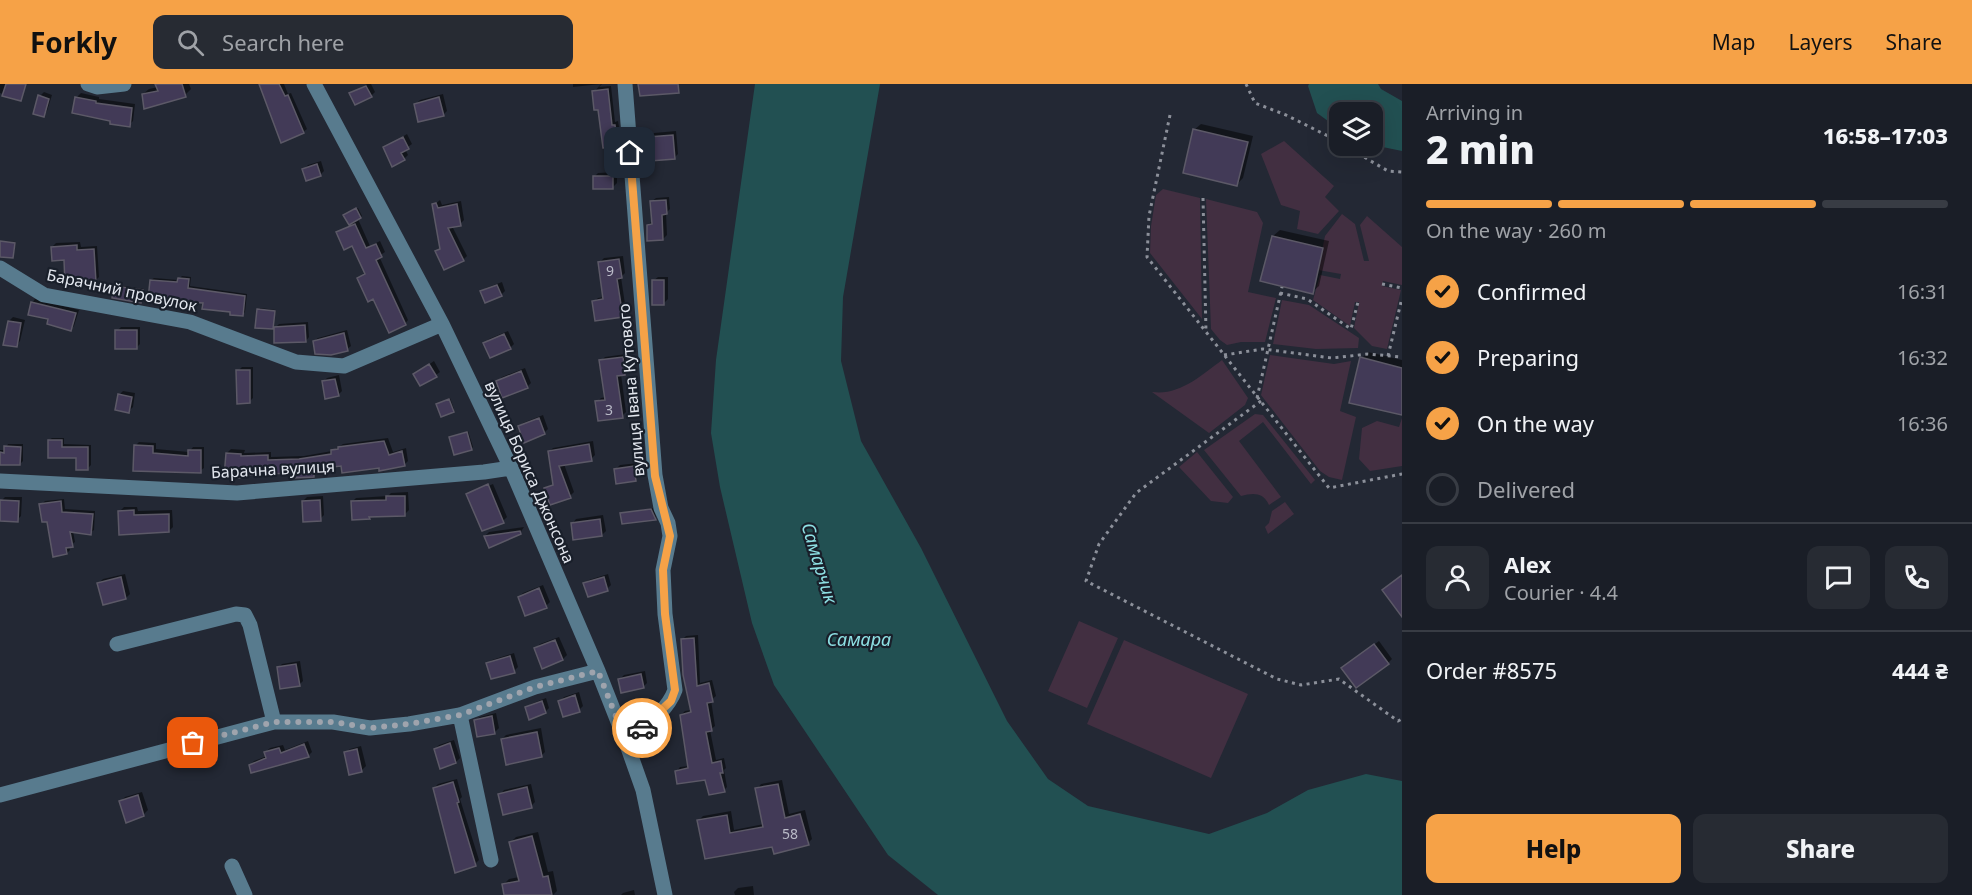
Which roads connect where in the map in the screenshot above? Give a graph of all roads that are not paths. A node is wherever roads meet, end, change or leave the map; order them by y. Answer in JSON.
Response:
{"nodes":[{"id":1,"x":88,"y":84,"type":"edge"},
{"id":2,"x":124,"y":84,"type":"edge"},
{"id":3,"x":314,"y":84,"type":"edge"},
{"id":4,"x":625,"y":84,"type":"edge"},
{"id":5,"x":0,"y":268,"type":"edge"},
{"id":6,"x":442,"y":324,"type":"junction"},
{"id":7,"x":510,"y":468,"type":"junction"},
{"id":8,"x":0,"y":481,"type":"edge"},
{"id":9,"x":117,"y":644,"type":"dead end"},
{"id":10,"x":598,"y":671,"type":"junction"},
{"id":11,"x":460,"y":715,"type":"junction"},
{"id":12,"x":274,"y":722,"type":"junction"},
{"id":13,"x":626,"y":742,"type":"junction"},
{"id":14,"x":0,"y":795,"type":"edge"},
{"id":15,"x":491,"y":860,"type":"dead end"},
{"id":16,"x":232,"y":866,"type":"dead end"},
{"id":17,"x":245,"y":895,"type":"edge"},
{"id":18,"x":665,"y":895,"type":"edge"}],
"edges":[{"from":1,"to":2,"type":"street"},
{"from":3,"to":6,"type":"street","name":"вулиця Бориса Джонсона"},
{"from":4,"to":13,"type":"street","name":"вулиця Івана Кутового"},
{"from":5,"to":6,"type":"street","name":"Барачний провулок"},
{"from":6,"to":7,"type":"street","name":"вулиця Бориса Джонсона"},
{"from":7,"to":8,"type":"street","name":"Барачна вулиця"},
{"from":7,"to":10,"type":"street","name":"вулиця Бориса Джонсона"},
{"from":9,"to":12,"type":"street"},
{"from":10,"to":11,"type":"street"},
{"from":10,"to":13,"type":"street","name":"вулиця Бориса Джонсона"},
{"from":11,"to":12,"type":"street"},
{"from":11,"to":15,"type":"street"},
{"from":12,"to":14,"type":"street"},
{"from":13,"to":18,"type":"street","name":"вулиця Бориса Джонсона"},
{"from":16,"to":17,"type":"street"}]}
